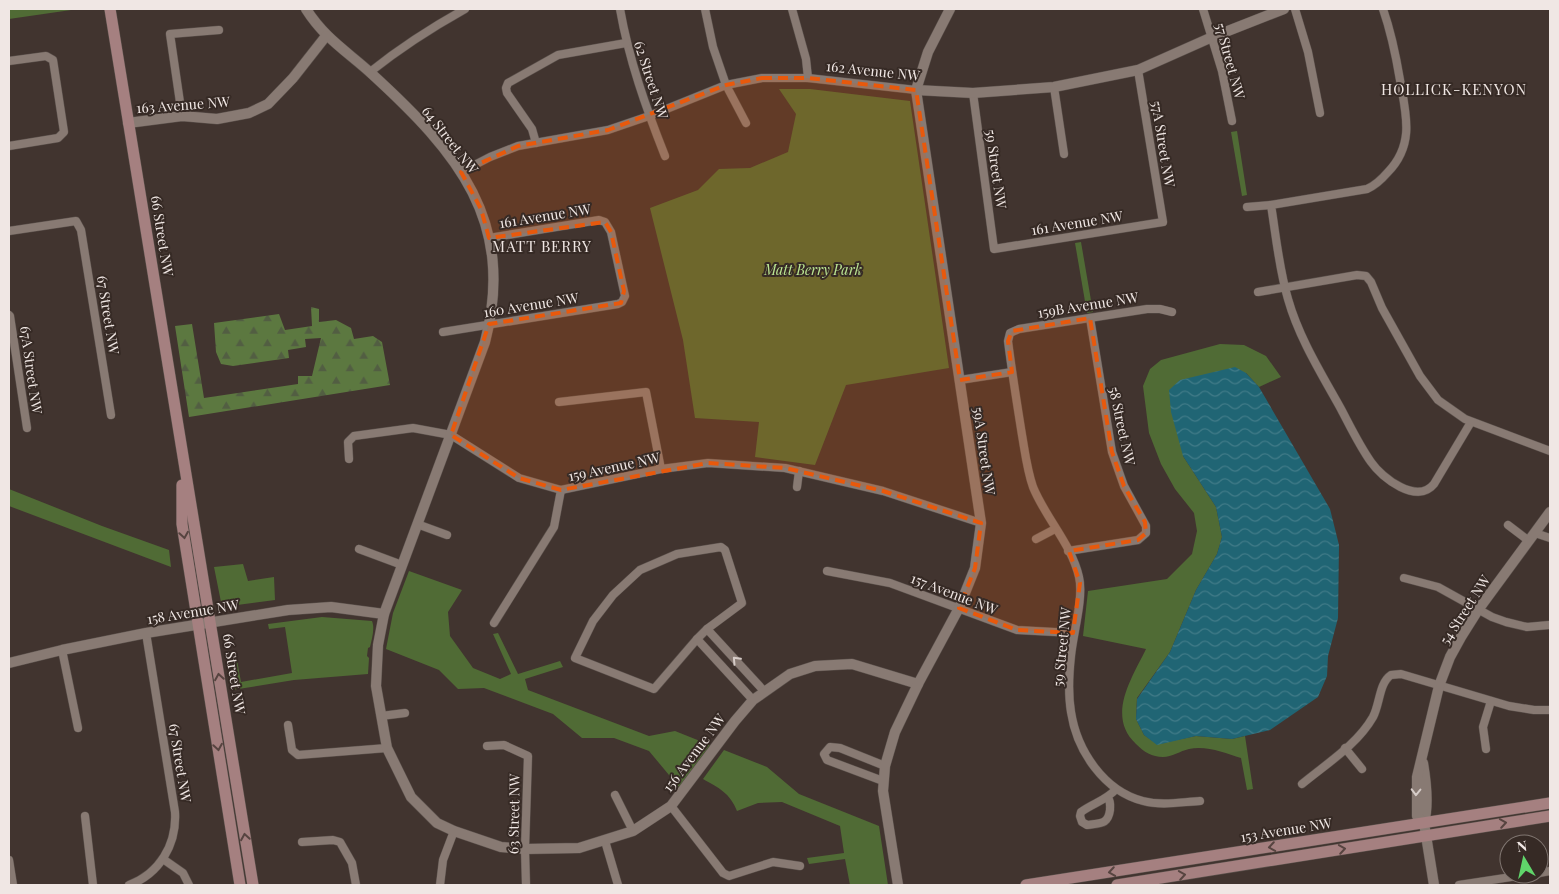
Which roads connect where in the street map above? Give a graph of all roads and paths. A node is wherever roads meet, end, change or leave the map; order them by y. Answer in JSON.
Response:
{"nodes":[{"id":1,"x":110,"y":9,"type":"edge"},
{"id":2,"x":306,"y":9,"type":"edge"},
{"id":3,"x":465,"y":9,"type":"edge"},
{"id":4,"x":620,"y":9,"type":"edge"},
{"id":5,"x":705,"y":9,"type":"edge"},
{"id":6,"x":792,"y":9,"type":"edge"},
{"id":7,"x":946,"y":9,"type":"edge"},
{"id":8,"x":1202,"y":9,"type":"edge"},
{"id":9,"x":1284,"y":9,"type":"edge"},
{"id":10,"x":1295,"y":9,"type":"edge"},
{"id":11,"x":1383,"y":9,"type":"edge"},
{"id":12,"x":219,"y":30,"type":"dead end"},
{"id":13,"x":326,"y":36,"type":"junction"},
{"id":14,"x":1210,"y":38,"type":"junction"},
{"id":15,"x":626,"y":43,"type":"junction"},
{"id":16,"x":9,"y":61,"type":"edge"},
{"id":17,"x":1138,"y":70,"type":"junction"},
{"id":18,"x":370,"y":72,"type":"junction"},
{"id":19,"x":808,"y":78,"type":"junction"},
{"id":20,"x":726,"y":85,"type":"junction"},
{"id":21,"x":1054,"y":87,"type":"junction"},
{"id":22,"x":916,"y":90,"type":"junction"},
{"id":23,"x":973,"y":93,"type":"junction"},
{"id":24,"x":1320,"y":113,"type":"dead end"},
{"id":25,"x":182,"y":116,"type":"junction"},
{"id":26,"x":649,"y":116,"type":"junction"},
{"id":27,"x":1232,"y":121,"type":"dead end"},
{"id":28,"x":128,"y":123,"type":"junction"},
{"id":29,"x":746,"y":123,"type":"dead end"},
{"id":30,"x":536,"y":143,"type":"junction"},
{"id":31,"x":9,"y":146,"type":"edge"},
{"id":32,"x":1064,"y":154,"type":"dead end"},
{"id":33,"x":665,"y":156,"type":"dead end"},
{"id":34,"x":461,"y":172,"type":"junction"},
{"id":35,"x":1271,"y":205,"type":"junction"},
{"id":36,"x":1247,"y":207,"type":"dead end"},
{"id":37,"x":1163,"y":222,"type":"joint"},
{"id":38,"x":9,"y":231,"type":"edge"},
{"id":39,"x":490,"y":238,"type":"junction"},
{"id":40,"x":994,"y":249,"type":"joint"},
{"id":41,"x":1285,"y":287,"type":"junction"},
{"id":42,"x":1258,"y":292,"type":"dead end"},
{"id":43,"x":622,"y":302,"type":"joint"},
{"id":44,"x":1172,"y":312,"type":"dead end"},
{"id":45,"x":10,"y":316,"type":"edge"},
{"id":46,"x":1090,"y":318,"type":"junction"},
{"id":47,"x":489,"y":324,"type":"junction"},
{"id":48,"x":443,"y":332,"type":"dead end"},
{"id":49,"x":1010,"y":334,"type":"joint"},
{"id":50,"x":1012,"y":372,"type":"junction"},
{"id":51,"x":960,"y":380,"type":"junction"},
{"id":52,"x":559,"y":402,"type":"dead end"},
{"id":53,"x":111,"y":415,"type":"dead end"},
{"id":54,"x":1471,"y":422,"type":"junction"},
{"id":55,"x":27,"y":428,"type":"dead end"},
{"id":56,"x":451,"y":435,"type":"junction"},
{"id":57,"x":1550,"y":451,"type":"edge"},
{"id":58,"x":349,"y":459,"type":"dead end"},
{"id":59,"x":184,"y":469,"type":"junction"},
{"id":60,"x":661,"y":469,"type":"junction"},
{"id":61,"x":799,"y":471,"type":"junction"},
{"id":62,"x":797,"y":487,"type":"dead end"},
{"id":63,"x":561,"y":490,"type":"junction"},
{"id":64,"x":1550,"y":512,"type":"edge"},
{"id":65,"x":981,"y":523,"type":"junction"},
{"id":66,"x":417,"y":524,"type":"junction"},
{"id":67,"x":1508,"y":525,"type":"dead end"},
{"id":68,"x":1055,"y":529,"type":"junction"},
{"id":69,"x":447,"y":535,"type":"dead end"},
{"id":70,"x":1532,"y":537,"type":"junction"},
{"id":71,"x":1550,"y":538,"type":"edge"},
{"id":72,"x":1036,"y":539,"type":"dead end"},
{"id":73,"x":359,"y":549,"type":"dead end"},
{"id":74,"x":1068,"y":551,"type":"junction"},
{"id":75,"x":402,"y":565,"type":"junction"},
{"id":76,"x":827,"y":571,"type":"dead end"},
{"id":77,"x":1404,"y":578,"type":"dead end"},
{"id":78,"x":959,"y":608,"type":"junction"},
{"id":79,"x":1478,"y":610,"type":"junction"},
{"id":80,"x":384,"y":614,"type":"junction"},
{"id":81,"x":210,"y":622,"type":"junction"},
{"id":82,"x":198,"y":624,"type":"junction"},
{"id":83,"x":494,"y":624,"type":"dead end"},
{"id":84,"x":1549,"y":625,"type":"dead end"},
{"id":85,"x":707,"y":629,"type":"junction"},
{"id":86,"x":146,"y":633,"type":"junction"},
{"id":87,"x":1074,"y":633,"type":"junction"},
{"id":88,"x":697,"y":639,"type":"junction"},
{"id":89,"x":62,"y":650,"type":"junction"},
{"id":90,"x":9,"y":663,"type":"edge"},
{"id":91,"x":918,"y":684,"type":"junction"},
{"id":92,"x":1439,"y":686,"type":"junction"},
{"id":93,"x":764,"y":691,"type":"junction"},
{"id":94,"x":754,"y":700,"type":"junction"},
{"id":95,"x":1491,"y":701,"type":"junction"},
{"id":96,"x":1550,"y":710,"type":"edge"},
{"id":97,"x":405,"y":713,"type":"dead end"},
{"id":98,"x":381,"y":716,"type":"junction"},
{"id":99,"x":288,"y":726,"type":"dead end"},
{"id":100,"x":78,"y":728,"type":"dead end"},
{"id":101,"x":487,"y":746,"type":"dead end"},
{"id":102,"x":387,"y":748,"type":"junction"},
{"id":103,"x":1345,"y":748,"type":"junction"},
{"id":104,"x":1486,"y":749,"type":"dead end"},
{"id":105,"x":885,"y":766,"type":"junction"},
{"id":106,"x":1362,"y":769,"type":"dead end"},
{"id":107,"x":883,"y":781,"type":"junction"},
{"id":108,"x":1302,"y":784,"type":"dead end"},
{"id":109,"x":1116,"y":789,"type":"junction"},
{"id":110,"x":615,"y":795,"type":"dead end"},
{"id":111,"x":1108,"y":798,"type":"dead end"},
{"id":112,"x":1200,"y":801,"type":"dead end"},
{"id":113,"x":1550,"y":803,"type":"edge"},
{"id":114,"x":672,"y":806,"type":"junction"},
{"id":115,"x":85,"y":816,"type":"dead end"},
{"id":116,"x":1550,"y":816,"type":"edge"},
{"id":117,"x":1424,"y":823,"type":"junction"},
{"id":118,"x":454,"y":831,"type":"junction"},
{"id":119,"x":633,"y":831,"type":"junction"},
{"id":120,"x":1426,"y":835,"type":"junction"},
{"id":121,"x":605,"y":841,"type":"junction"},
{"id":122,"x":302,"y":842,"type":"dead end"},
{"id":123,"x":525,"y":849,"type":"junction"},
{"id":124,"x":163,"y":859,"type":"junction"},
{"id":125,"x":9,"y":860,"type":"edge"},
{"id":126,"x":800,"y":866,"type":"dead end"},
{"id":127,"x":1499,"y":879,"type":"edge"},
{"id":128,"x":13,"y":885,"type":"edge"},
{"id":129,"x":93,"y":885,"type":"edge"},
{"id":130,"x":128,"y":885,"type":"edge"},
{"id":131,"x":189,"y":885,"type":"edge"},
{"id":132,"x":240,"y":885,"type":"edge"},
{"id":133,"x":253,"y":885,"type":"edge"},
{"id":134,"x":356,"y":885,"type":"edge"},
{"id":135,"x":440,"y":885,"type":"edge"},
{"id":136,"x":526,"y":885,"type":"edge"},
{"id":137,"x":618,"y":885,"type":"edge"},
{"id":138,"x":898,"y":885,"type":"edge"},
{"id":139,"x":1026,"y":885,"type":"edge"},
{"id":140,"x":1116,"y":885,"type":"edge"},
{"id":141,"x":1434,"y":885,"type":"edge"},
{"id":142,"x":1459,"y":885,"type":"edge"}],
"edges":[{"from":1,"to":28,"type":"main road","name":"66 Street NW"},
{"from":2,"to":13,"type":"street","name":"64 Street NW"},
{"from":3,"to":18,"type":"street"},
{"from":4,"to":15,"type":"street","name":"62 Street NW"},
{"from":5,"to":20,"type":"street"},
{"from":6,"to":19,"type":"street"},
{"from":7,"to":22,"type":"street","name":"59A Street NW"},
{"from":8,"to":14,"type":"street","name":"57 Street NW"},
{"from":9,"to":14,"type":"street","name":"162 Avenue NW"},
{"from":10,"to":24,"type":"street"},
{"from":11,"to":35,"type":"street"},
{"from":12,"to":25,"type":"street"},
{"from":13,"to":18,"type":"street","name":"64 Street NW"},
{"from":13,"to":25,"type":"street","name":"163 Avenue NW"},
{"from":14,"to":17,"type":"street","name":"162 Avenue NW"},
{"from":14,"to":27,"type":"street","name":"57 Street NW"},
{"from":15,"to":26,"type":"street","name":"62 Street NW"},
{"from":15,"to":30,"type":"street"},
{"from":16,"to":31,"type":"street"},
{"from":17,"to":21,"type":"street","name":"162 Avenue NW"},
{"from":17,"to":37,"type":"street","name":"57A Street NW"},
{"from":18,"to":34,"type":"street","name":"64 Street NW"},
{"from":19,"to":20,"type":"street","name":"162 Avenue NW"},
{"from":19,"to":22,"type":"street","name":"162 Avenue NW"},
{"from":20,"to":26,"type":"street","name":"162 Avenue NW"},
{"from":20,"to":29,"type":"street"},
{"from":21,"to":23,"type":"street","name":"162 Avenue NW"},
{"from":21,"to":32,"type":"street"},
{"from":22,"to":23,"type":"street","name":"162 Avenue NW"},
{"from":22,"to":51,"type":"street","name":"59A Street NW"},
{"from":23,"to":40,"type":"street","name":"59 Street NW"},
{"from":25,"to":28,"type":"street","name":"163 Avenue NW"},
{"from":26,"to":30,"type":"street","name":"162 Avenue NW"},
{"from":26,"to":33,"type":"street","name":"62 Street NW"},
{"from":28,"to":59,"type":"main road","name":"66 Street NW"},
{"from":30,"to":34,"type":"street","name":"162 Avenue NW"},
{"from":34,"to":39,"type":"street","name":"64 Street NW"},
{"from":35,"to":36,"type":"street"},
{"from":35,"to":41,"type":"street"},
{"from":37,"to":40,"type":"street","name":"161 Avenue NW"},
{"from":38,"to":53,"type":"street","name":"67 Street NW"},
{"from":39,"to":43,"type":"street","name":"161 Avenue NW"},
{"from":39,"to":47,"type":"street","name":"64 Street NW"},
{"from":41,"to":42,"type":"street"},
{"from":41,"to":54,"type":"street"},
{"from":41,"to":54,"type":"street"},
{"from":43,"to":47,"type":"street","name":"160 Avenue NW"},
{"from":44,"to":46,"type":"street","name":"159B Avenue NW"},
{"from":45,"to":55,"type":"street","name":"67A Street NW"},
{"from":46,"to":49,"type":"street","name":"159B Avenue NW"},
{"from":46,"to":74,"type":"street","name":"58 Street NW"},
{"from":47,"to":48,"type":"street","name":"160 Avenue NW"},
{"from":47,"to":56,"type":"street","name":"64 Street NW"},
{"from":49,"to":50,"type":"street","name":"59 Street NW"},
{"from":50,"to":51,"type":"street"},
{"from":50,"to":68,"type":"street","name":"59 Street NW"},
{"from":51,"to":65,"type":"street","name":"59A Street NW"},
{"from":52,"to":60,"type":"street"},
{"from":54,"to":57,"type":"street"},
{"from":56,"to":58,"type":"street","name":"159 Avenue NW"},
{"from":56,"to":63,"type":"street","name":"159 Avenue NW"},
{"from":56,"to":66,"type":"street","name":"64 Street NW"},
{"from":59,"to":81,"type":"main road","name":"66 Street NW"},
{"from":59,"to":82,"type":"main road","name":"66 Street NW","one_way":true},
{"from":60,"to":61,"type":"street","name":"159 Avenue NW"},
{"from":60,"to":63,"type":"street","name":"159 Avenue NW"},
{"from":61,"to":62,"type":"street"},
{"from":61,"to":65,"type":"street","name":"159 Avenue NW"},
{"from":63,"to":83,"type":"street"},
{"from":64,"to":70,"type":"street","name":"54 Street NW"},
{"from":65,"to":78,"type":"street","name":"59A Street NW"},
{"from":66,"to":69,"type":"street"},
{"from":66,"to":75,"type":"street","name":"64 Street NW"},
{"from":67,"to":70,"type":"street"},
{"from":68,"to":72,"type":"street"},
{"from":68,"to":74,"type":"street","name":"59 Street NW"},
{"from":70,"to":71,"type":"street"},
{"from":70,"to":79,"type":"street","name":"54 Street NW"},
{"from":73,"to":75,"type":"street"},
{"from":74,"to":87,"type":"street","name":"59 Street NW"},
{"from":75,"to":80,"type":"street","name":"64 Street NW"},
{"from":76,"to":78,"type":"street","name":"157 Avenue NW"},
{"from":77,"to":79,"type":"street"},
{"from":78,"to":87,"type":"street","name":"157 Avenue NW"},
{"from":78,"to":91,"type":"street","name":"59A Street NW"},
{"from":79,"to":84,"type":"street"},
{"from":79,"to":92,"type":"street","name":"54 Street NW"},
{"from":80,"to":81,"type":"street","name":"158 Avenue NW"},
{"from":80,"to":98,"type":"street","name":"64 Street NW"},
{"from":81,"to":82,"type":"street","name":"158 Avenue NW"},
{"from":133,"to":81,"type":"main road","name":"66 Street NW","one_way":true},
{"from":82,"to":86,"type":"street","name":"158 Avenue NW"},
{"from":82,"to":132,"type":"main road","name":"66 Street NW","one_way":true},
{"from":85,"to":88,"type":"street"},
{"from":85,"to":88,"type":"street"},
{"from":93,"to":85,"type":"street","one_way":true},
{"from":86,"to":89,"type":"street","name":"158 Avenue NW"},
{"from":86,"to":124,"type":"street","name":"67 Street NW"},
{"from":87,"to":109,"type":"street","name":"59 Street NW"},
{"from":88,"to":94,"type":"street"},
{"from":89,"to":90,"type":"street","name":"158 Avenue NW"},
{"from":89,"to":100,"type":"street"},
{"from":91,"to":93,"type":"street","name":"156 Avenue NW"},
{"from":91,"to":105,"type":"street","name":"59A Street NW"},
{"from":92,"to":95,"type":"street"},
{"from":92,"to":103,"type":"street"},
{"from":92,"to":117,"type":"street","name":"54 Street NW"},
{"from":93,"to":94,"type":"street","name":"156 Avenue NW"},
{"from":94,"to":114,"type":"street","name":"156 Avenue NW"},
{"from":95,"to":96,"type":"street"},
{"from":95,"to":104,"type":"street"},
{"from":97,"to":98,"type":"street"},
{"from":98,"to":102,"type":"street","name":"64 Street NW"},
{"from":99,"to":102,"type":"street"},
{"from":101,"to":123,"type":"street","name":"63 Street NW"},
{"from":102,"to":118,"type":"street","name":"64 Street NW"},
{"from":103,"to":106,"type":"street"},
{"from":103,"to":108,"type":"street"},
{"from":105,"to":107,"type":"street","name":"59A Street NW"},
{"from":105,"to":107,"type":"street"},
{"from":107,"to":138,"type":"street","name":"59A Street NW"},
{"from":109,"to":111,"type":"street"},
{"from":109,"to":112,"type":"street","name":"59 Street NW"},
{"from":110,"to":119,"type":"street"},
{"from":113,"to":117,"type":"main road","name":"153 Avenue NW"},
{"from":114,"to":119,"type":"street","name":"156 Avenue NW"},
{"from":114,"to":126,"type":"street"},
{"from":115,"to":129,"type":"street"},
{"from":120,"to":116,"type":"main road","name":"153 Avenue NW","one_way":true},
{"from":117,"to":120,"type":"street","name":"54 Street NW"},
{"from":117,"to":139,"type":"main road","name":"153 Avenue NW","one_way":true},
{"from":118,"to":123,"type":"street","name":"156 Avenue NW"},
{"from":118,"to":135,"type":"street"},
{"from":119,"to":121,"type":"street","name":"156 Avenue NW"},
{"from":140,"to":120,"type":"main road","name":"153 Avenue NW","one_way":true},
{"from":120,"to":141,"type":"street","name":"54 Street NW"},
{"from":121,"to":123,"type":"street","name":"156 Avenue NW"},
{"from":121,"to":137,"type":"street"},
{"from":122,"to":134,"type":"street"},
{"from":123,"to":136,"type":"street","name":"63 Street NW"},
{"from":124,"to":130,"type":"street"},
{"from":124,"to":131,"type":"street"},
{"from":125,"to":128,"type":"street"},
{"from":127,"to":142,"type":"street"}]}
